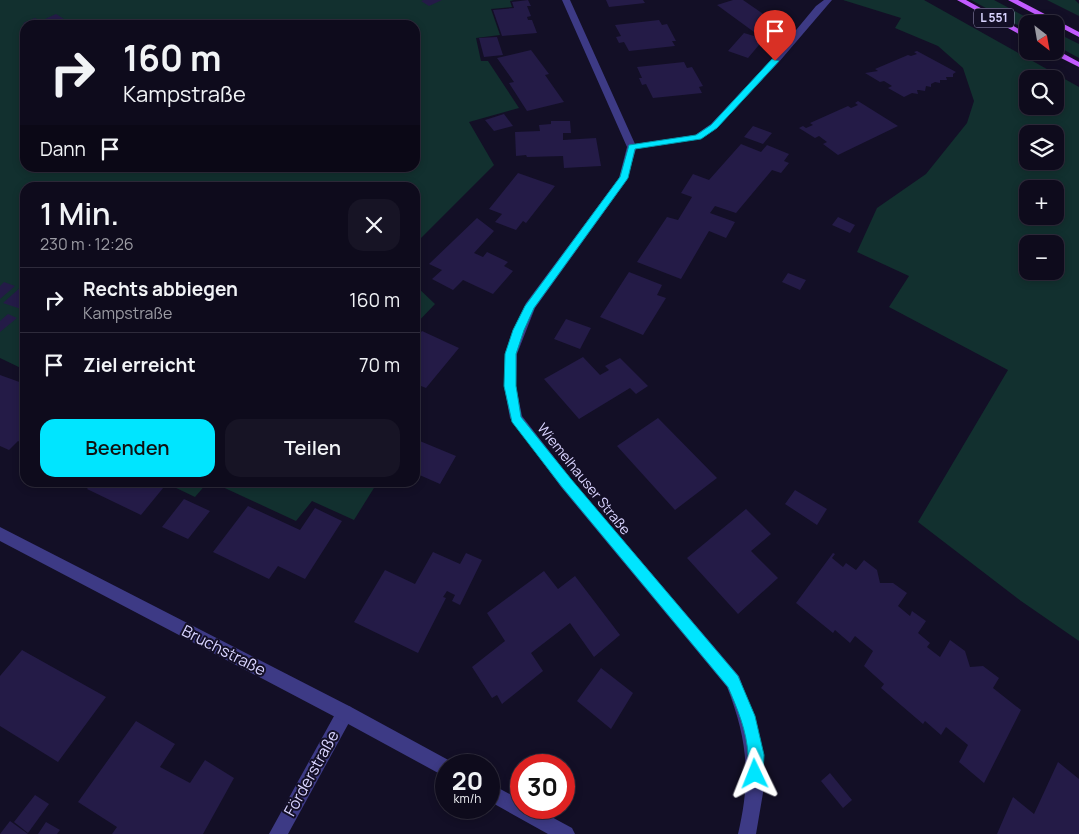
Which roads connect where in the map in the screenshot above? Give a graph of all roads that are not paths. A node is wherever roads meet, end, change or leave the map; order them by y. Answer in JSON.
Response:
{"nodes":[{"id":1,"x":566,"y":0,"type":"edge"},
{"id":2,"x":828,"y":0,"type":"edge"},
{"id":3,"x":961,"y":0,"type":"edge"},
{"id":4,"x":1012,"y":0,"type":"edge"},
{"id":5,"x":1019,"y":32,"type":"edge"},
{"id":6,"x":1079,"y":35,"type":"edge"},
{"id":7,"x":1064,"y":57,"type":"edge"},
{"id":8,"x":1079,"y":65,"type":"edge"},
{"id":9,"x":632,"y":147,"type":"junction"},
{"id":10,"x":0,"y":534,"type":"edge"},
{"id":11,"x":345,"y":713,"type":"junction"},
{"id":12,"x":435,"y":762,"type":"edge"},
{"id":13,"x":500,"y":798,"type":"edge"},
{"id":14,"x":278,"y":834,"type":"edge"},
{"id":15,"x":566,"y":834,"type":"edge"},
{"id":16,"x":747,"y":834,"type":"edge"}],
"edges":[{"from":1,"to":9,"type":"street"},
{"from":2,"to":9,"type":"street"},
{"from":3,"to":5,"type":"main road","number":"L 551"},
{"from":4,"to":6,"type":"main road","number":"L 551"},
{"from":7,"to":8,"type":"main road"},
{"from":9,"to":16,"type":"street","name":"Wiemelhauser Straße"},
{"from":10,"to":11,"type":"street","name":"Bruchstraße"},
{"from":11,"to":12,"type":"street","name":"Bruchstraße"},
{"from":11,"to":14,"type":"street","name":"Förderstraße"},
{"from":13,"to":15,"type":"street"}]}
